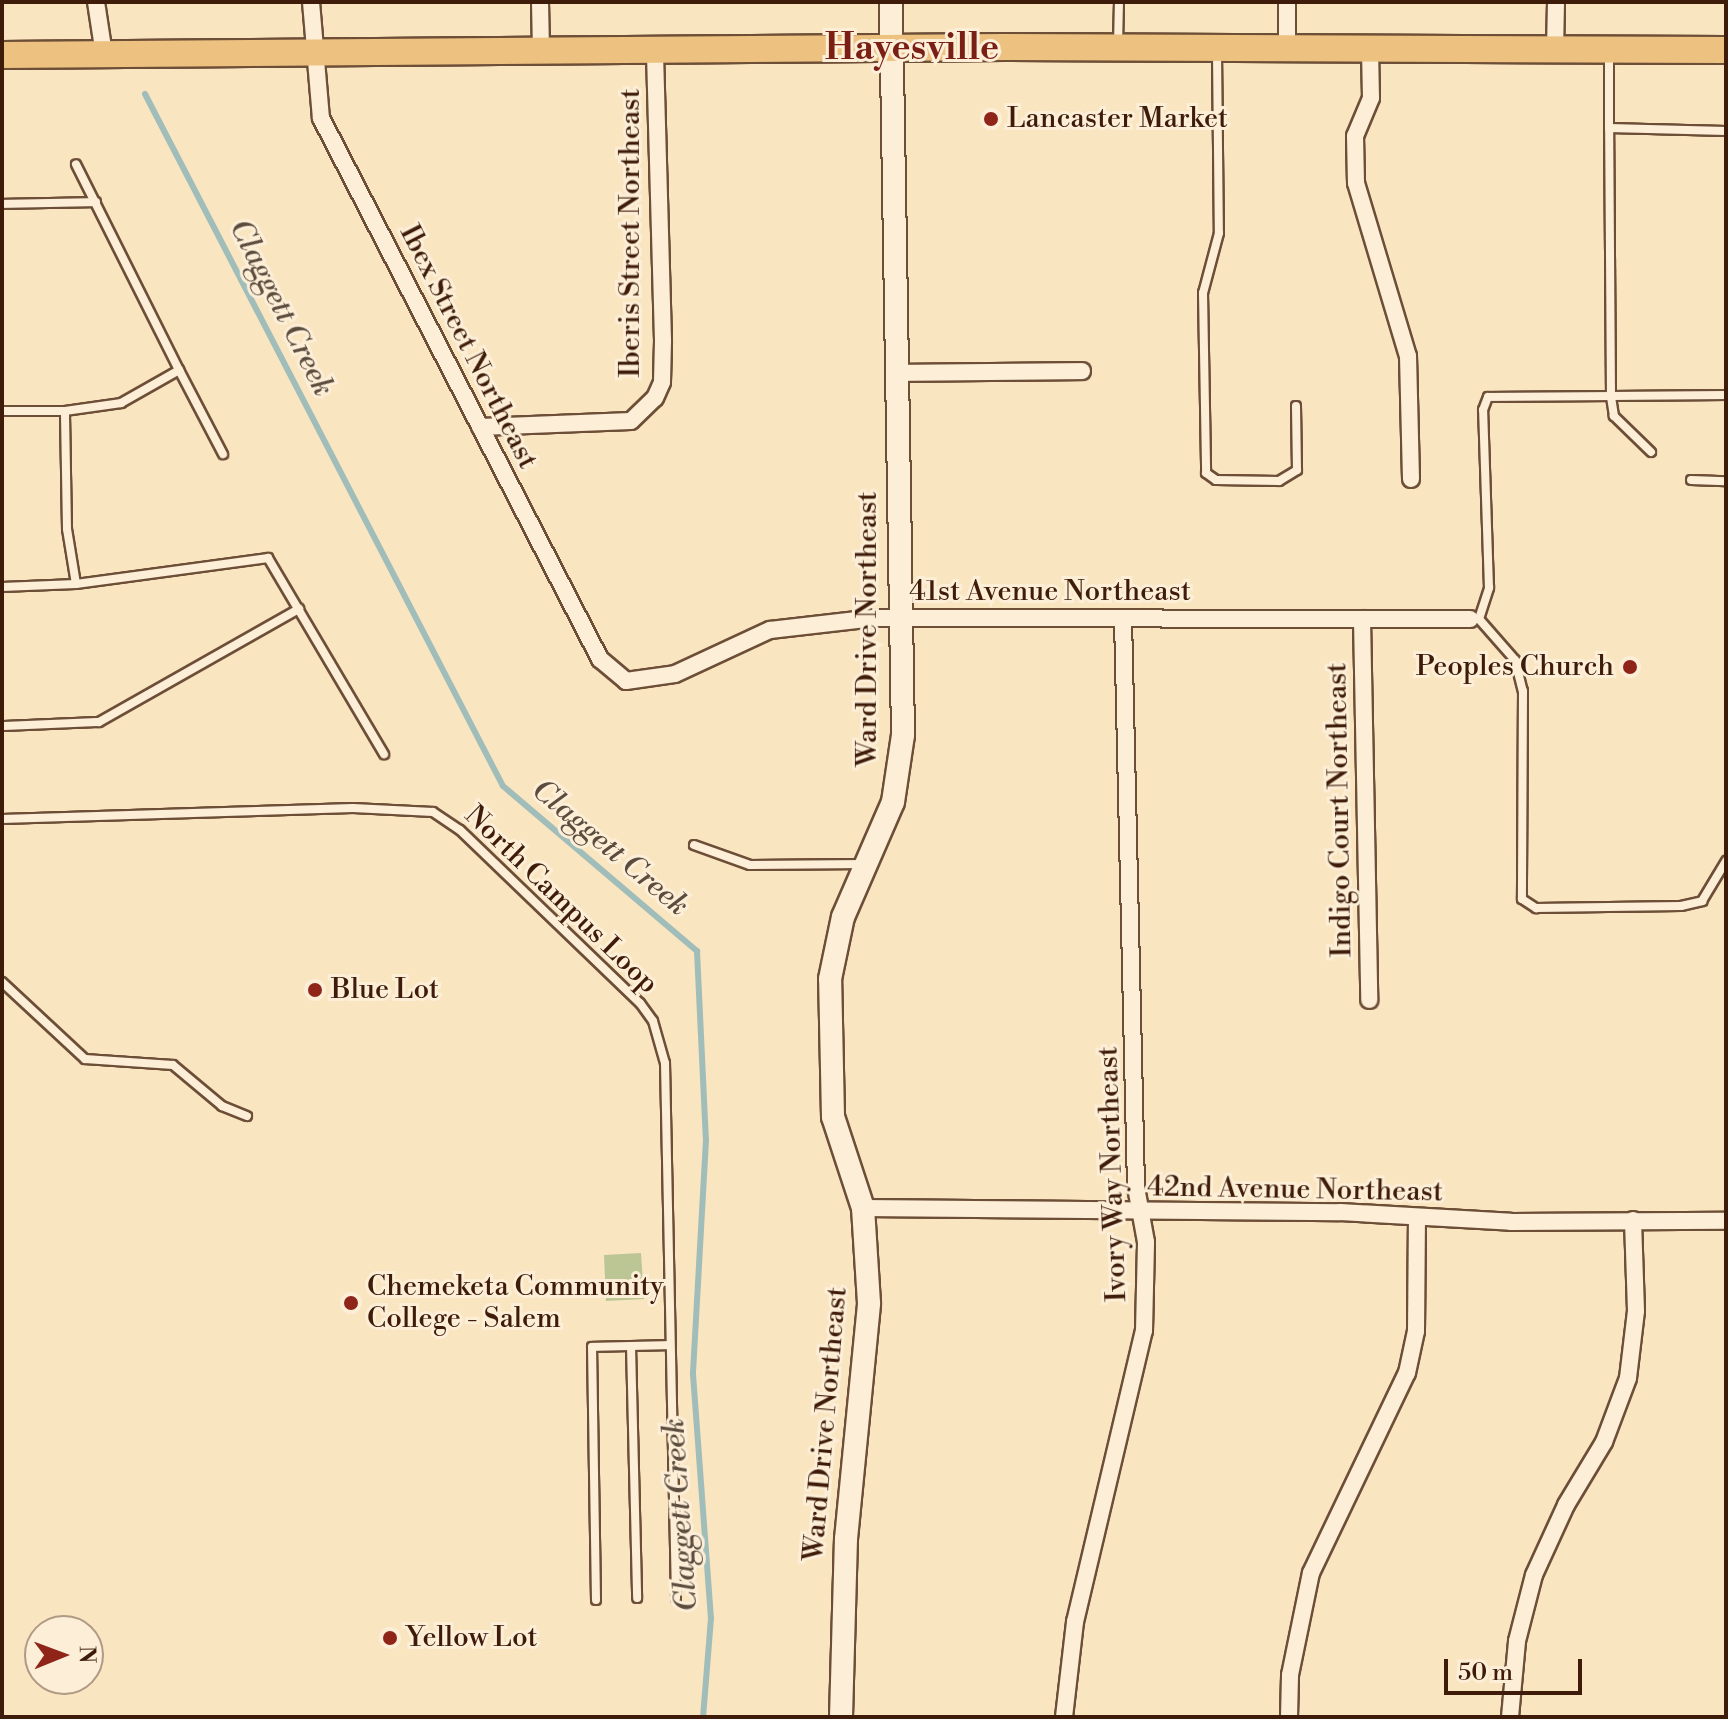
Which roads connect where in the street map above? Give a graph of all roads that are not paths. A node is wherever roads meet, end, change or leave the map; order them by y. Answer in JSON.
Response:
{"nodes":[{"id":1,"x":96,"y":2,"type":"edge"},
{"id":2,"x":311,"y":2,"type":"edge"},
{"id":3,"x":540,"y":2,"type":"edge"},
{"id":4,"x":891,"y":2,"type":"edge"},
{"id":5,"x":1119,"y":2,"type":"edge"},
{"id":6,"x":1287,"y":2,"type":"edge"},
{"id":7,"x":1556,"y":2,"type":"edge"},
{"id":8,"x":893,"y":48,"type":"junction"},
{"id":9,"x":1118,"y":48,"type":"junction"},
{"id":10,"x":1217,"y":48,"type":"junction"},
{"id":11,"x":1287,"y":48,"type":"junction"},
{"id":12,"x":655,"y":50,"type":"junction"},
{"id":13,"x":1370,"y":50,"type":"junction"},
{"id":14,"x":1555,"y":50,"type":"junction"},
{"id":15,"x":1609,"y":50,"type":"junction"},
{"id":16,"x":1726,"y":50,"type":"edge"},
{"id":17,"x":541,"y":51,"type":"junction"},
{"id":18,"x":312,"y":53,"type":"junction"},
{"id":19,"x":104,"y":54,"type":"junction"},
{"id":20,"x":2,"y":55,"type":"edge"},
{"id":21,"x":1609,"y":128,"type":"junction"},
{"id":22,"x":1726,"y":131,"type":"edge"},
{"id":23,"x":76,"y":164,"type":"dead end"},
{"id":24,"x":96,"y":202,"type":"junction"},
{"id":25,"x":2,"y":204,"type":"edge"},
{"id":26,"x":179,"y":370,"type":"junction"},
{"id":27,"x":1082,"y":371,"type":"dead end"},
{"id":28,"x":898,"y":373,"type":"junction"},
{"id":29,"x":1726,"y":395,"type":"edge"},
{"id":30,"x":1611,"y":396,"type":"junction"},
{"id":31,"x":1296,"y":406,"type":"dead end"},
{"id":32,"x":2,"y":411,"type":"edge"},
{"id":33,"x":65,"y":411,"type":"junction"},
{"id":34,"x":480,"y":427,"type":"junction"},
{"id":35,"x":1651,"y":452,"type":"dead end"},
{"id":36,"x":223,"y":454,"type":"dead end"},
{"id":37,"x":1411,"y":479,"type":"dead end"},
{"id":38,"x":1691,"y":480,"type":"dead end"},
{"id":39,"x":1726,"y":481,"type":"edge"},
{"id":40,"x":76,"y":584,"type":"junction"},
{"id":41,"x":2,"y":587,"type":"edge"},
{"id":42,"x":299,"y":609,"type":"junction"},
{"id":43,"x":901,"y":618,"type":"junction"},
{"id":44,"x":1123,"y":619,"type":"junction"},
{"id":45,"x":1362,"y":619,"type":"junction"},
{"id":46,"x":1474,"y":619,"type":"junction"},
{"id":47,"x":642,"y":682,"type":"joint"},
{"id":48,"x":2,"y":726,"type":"edge"},
{"id":49,"x":384,"y":754,"type":"dead end"},
{"id":50,"x":2,"y":819,"type":"edge"},
{"id":51,"x":694,"y":845,"type":"dead end"},
{"id":52,"x":1726,"y":861,"type":"edge"},
{"id":53,"x":865,"y":864,"type":"junction"},
{"id":54,"x":2,"y":982,"type":"edge"},
{"id":55,"x":1369,"y":1000,"type":"dead end"},
{"id":56,"x":247,"y":1116,"type":"dead end"},
{"id":57,"x":863,"y":1208,"type":"junction"},
{"id":58,"x":1142,"y":1213,"type":"junction"},
{"id":59,"x":1417,"y":1217,"type":"junction"},
{"id":60,"x":1633,"y":1220,"type":"junction"},
{"id":61,"x":1726,"y":1221,"type":"edge"},
{"id":62,"x":669,"y":1345,"type":"junction"},
{"id":63,"x":631,"y":1346,"type":"junction"},
{"id":64,"x":637,"y":1598,"type":"dead end"},
{"id":65,"x":676,"y":1598,"type":"dead end"},
{"id":66,"x":596,"y":1600,"type":"dead end"},
{"id":67,"x":841,"y":1717,"type":"edge"},
{"id":68,"x":1064,"y":1717,"type":"edge"},
{"id":69,"x":1289,"y":1717,"type":"edge"},
{"id":70,"x":1510,"y":1717,"type":"edge"}],
"edges":[{"from":1,"to":19,"type":"street"},
{"from":2,"to":18,"type":"street","name":"Ibex Street Northeast"},
{"from":3,"to":17,"type":"street"},
{"from":4,"to":8,"type":"street","name":"Ward Drive Northeast"},
{"from":5,"to":9,"type":"lane"},
{"from":6,"to":11,"type":"street"},
{"from":7,"to":14,"type":"street"},
{"from":8,"to":9,"type":"main road"},
{"from":8,"to":12,"type":"main road"},
{"from":8,"to":28,"type":"street","name":"Ward Drive Northeast"},
{"from":9,"to":10,"type":"main road"},
{"from":10,"to":11,"type":"main road"},
{"from":10,"to":31,"type":"lane"},
{"from":11,"to":13,"type":"main road"},
{"from":12,"to":17,"type":"main road"},
{"from":12,"to":34,"type":"street","name":"Iberis Street Northeast"},
{"from":13,"to":14,"type":"main road"},
{"from":13,"to":37,"type":"street"},
{"from":14,"to":15,"type":"main road"},
{"from":15,"to":16,"type":"main road"},
{"from":15,"to":21,"type":"lane"},
{"from":17,"to":18,"type":"main road"},
{"from":18,"to":19,"type":"main road"},
{"from":18,"to":34,"type":"street","name":"Ibex Street Northeast"},
{"from":19,"to":20,"type":"main road"},
{"from":21,"to":22,"type":"lane"},
{"from":21,"to":30,"type":"lane"},
{"from":23,"to":24,"type":"lane"},
{"from":24,"to":25,"type":"lane"},
{"from":24,"to":26,"type":"lane"},
{"from":26,"to":33,"type":"lane"},
{"from":26,"to":36,"type":"lane"},
{"from":27,"to":28,"type":"street"},
{"from":28,"to":43,"type":"street","name":"Ward Drive Northeast"},
{"from":29,"to":30,"type":"lane"},
{"from":30,"to":35,"type":"lane"},
{"from":30,"to":46,"type":"lane"},
{"from":32,"to":33,"type":"lane"},
{"from":33,"to":40,"type":"lane"},
{"from":34,"to":47,"type":"street","name":"Ibex Street Northeast"},
{"from":38,"to":39,"type":"lane"},
{"from":40,"to":41,"type":"lane"},
{"from":40,"to":42,"type":"lane"},
{"from":42,"to":48,"type":"lane"},
{"from":42,"to":49,"type":"lane"},
{"from":43,"to":44,"type":"street","name":"41st Avenue Northeast"},
{"from":43,"to":47,"type":"street","name":"41st Avenue Northeast"},
{"from":43,"to":53,"type":"street","name":"Ward Drive Northeast"},
{"from":44,"to":45,"type":"street","name":"41st Avenue Northeast"},
{"from":44,"to":58,"type":"street","name":"Ivory Way Northeast"},
{"from":45,"to":46,"type":"street","name":"41st Avenue Northeast"},
{"from":45,"to":55,"type":"street","name":"Indigo Court Northeast"},
{"from":46,"to":52,"type":"lane"},
{"from":50,"to":62,"type":"lane","name":"North Campus Loop"},
{"from":51,"to":53,"type":"lane"},
{"from":53,"to":57,"type":"street","name":"Ward Drive Northeast"},
{"from":54,"to":56,"type":"lane"},
{"from":57,"to":58,"type":"street","name":"42nd Avenue Northeast"},
{"from":57,"to":67,"type":"street","name":"Ward Drive Northeast"},
{"from":58,"to":59,"type":"street","name":"42nd Avenue Northeast"},
{"from":58,"to":68,"type":"street","name":"Ivory Way Northeast"},
{"from":59,"to":60,"type":"street","name":"42nd Avenue Northeast"},
{"from":59,"to":69,"type":"street"},
{"from":60,"to":61,"type":"street","name":"42nd Avenue Northeast"},
{"from":60,"to":70,"type":"street"},
{"from":62,"to":63,"type":"lane"},
{"from":62,"to":65,"type":"lane","name":"North Campus Loop"},
{"from":63,"to":64,"type":"lane"},
{"from":63,"to":66,"type":"lane"}]}
